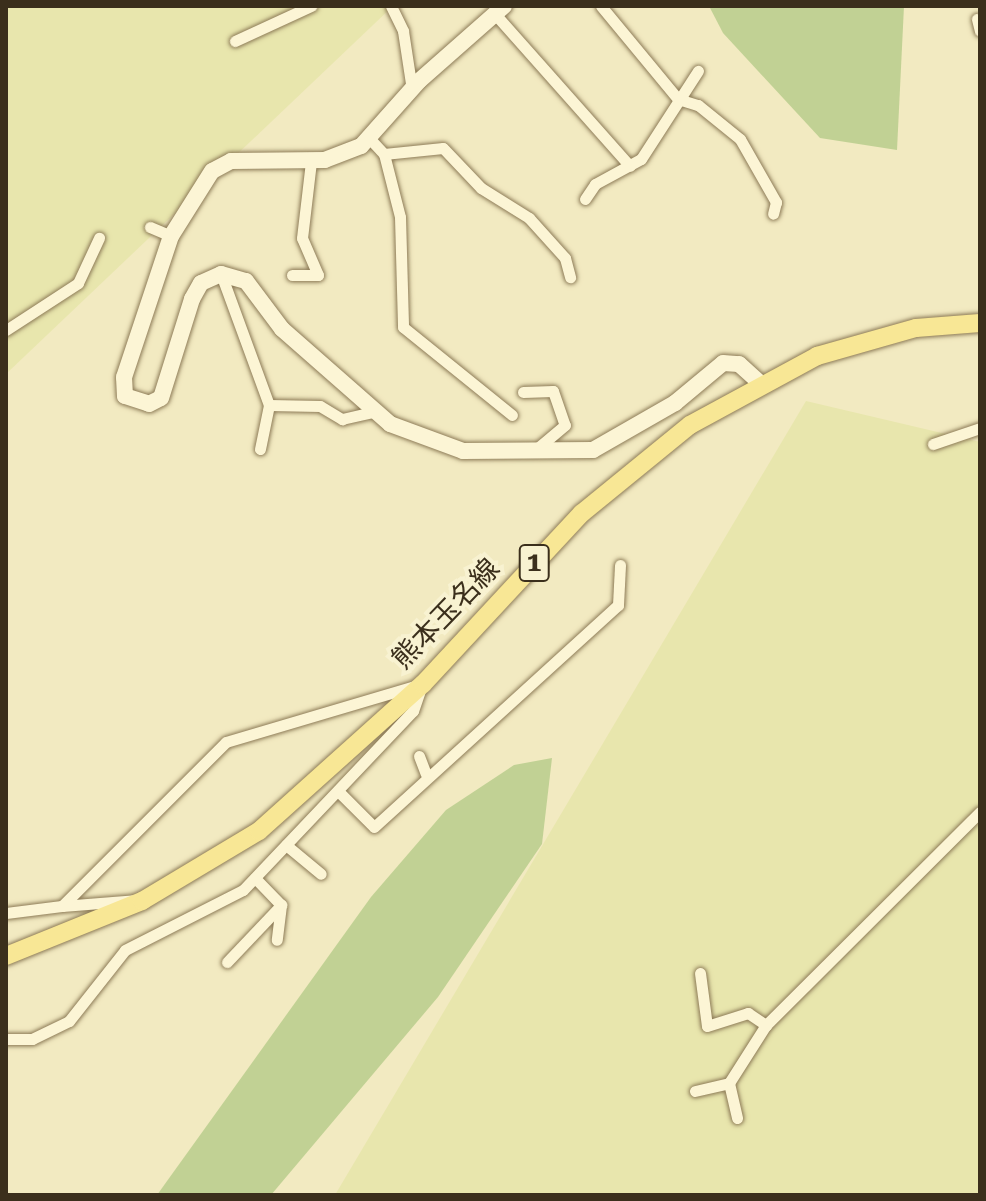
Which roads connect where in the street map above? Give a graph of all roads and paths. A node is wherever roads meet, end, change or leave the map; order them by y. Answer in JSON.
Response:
{"nodes":[{"id":1,"x":311,"y":6,"type":"edge"},
{"id":2,"x":391,"y":6,"type":"edge"},
{"id":3,"x":601,"y":6,"type":"edge"},
{"id":4,"x":500,"y":10,"type":"edge"},
{"id":5,"x":235,"y":41,"type":"dead end"},
{"id":6,"x":698,"y":71,"type":"dead end"},
{"id":7,"x":412,"y":90,"type":"junction"},
{"id":8,"x":678,"y":99,"type":"junction"},
{"id":9,"x":371,"y":140,"type":"junction"},
{"id":10,"x":384,"y":154,"type":"junction"},
{"id":11,"x":311,"y":161,"type":"junction"},
{"id":12,"x":630,"y":166,"type":"junction"},
{"id":13,"x":585,"y":199,"type":"dead end"},
{"id":14,"x":773,"y":214,"type":"dead end"},
{"id":15,"x":150,"y":227,"type":"dead end"},
{"id":16,"x":171,"y":236,"type":"junction"},
{"id":17,"x":99,"y":238,"type":"dead end"},
{"id":18,"x":221,"y":274,"type":"junction"},
{"id":19,"x":292,"y":275,"type":"dead end"},
{"id":20,"x":570,"y":277,"type":"dead end"},
{"id":21,"x":980,"y":323,"type":"edge"},
{"id":22,"x":6,"y":330,"type":"edge"},
{"id":23,"x":761,"y":384,"type":"junction"},
{"id":24,"x":523,"y":392,"type":"dead end"},
{"id":25,"x":269,"y":405,"type":"junction"},
{"id":26,"x":373,"y":412,"type":"junction"},
{"id":27,"x":512,"y":415,"type":"dead end"},
{"id":28,"x":980,"y":428,"type":"edge"},
{"id":29,"x":933,"y":444,"type":"dead end"},
{"id":30,"x":260,"y":449,"type":"dead end"},
{"id":31,"x":534,"y":452,"type":"junction"},
{"id":32,"x":620,"y":565,"type":"dead end"},
{"id":33,"x":423,"y":684,"type":"junction"},
{"id":34,"x":419,"y":756,"type":"dead end"},
{"id":35,"x":426,"y":774,"type":"junction"},
{"id":36,"x":339,"y":792,"type":"junction"},
{"id":37,"x":980,"y":812,"type":"edge"},
{"id":38,"x":286,"y":845,"type":"junction"},
{"id":39,"x":321,"y":874,"type":"dead end"},
{"id":40,"x":255,"y":878,"type":"junction"},
{"id":41,"x":142,"y":901,"type":"junction"},
{"id":42,"x":281,"y":905,"type":"junction"},
{"id":43,"x":62,"y":906,"type":"junction"},
{"id":44,"x":6,"y":913,"type":"edge"},
{"id":45,"x":277,"y":940,"type":"dead end"},
{"id":46,"x":6,"y":956,"type":"edge"},
{"id":47,"x":227,"y":962,"type":"dead end"},
{"id":48,"x":700,"y":973,"type":"dead end"},
{"id":49,"x":766,"y":1025,"type":"junction"},
{"id":50,"x":6,"y":1039,"type":"edge"},
{"id":51,"x":729,"y":1083,"type":"junction"},
{"id":52,"x":695,"y":1091,"type":"dead end"},
{"id":53,"x":737,"y":1118,"type":"dead end"}],
"edges":[{"from":1,"to":5,"type":"street"},
{"from":2,"to":7,"type":"street"},
{"from":3,"to":8,"type":"street"},
{"from":4,"to":7,"type":"street"},
{"from":4,"to":12,"type":"street"},
{"from":6,"to":8,"type":"street"},
{"from":7,"to":9,"type":"street"},
{"from":8,"to":12,"type":"street"},
{"from":8,"to":14,"type":"street"},
{"from":9,"to":10,"type":"street"},
{"from":9,"to":11,"type":"street"},
{"from":10,"to":20,"type":"street"},
{"from":10,"to":27,"type":"street"},
{"from":11,"to":16,"type":"street"},
{"from":11,"to":19,"type":"street"},
{"from":12,"to":13,"type":"street"},
{"from":15,"to":16,"type":"street"},
{"from":16,"to":18,"type":"street"},
{"from":17,"to":22,"type":"street"},
{"from":18,"to":25,"type":"street"},
{"from":18,"to":26,"type":"street"},
{"from":21,"to":23,"type":"main road","name":"熊本玉名線","number":"1"},
{"from":23,"to":31,"type":"street"},
{"from":23,"to":33,"type":"main road","name":"熊本玉名線","number":"1"},
{"from":24,"to":31,"type":"street"},
{"from":25,"to":26,"type":"street"},
{"from":25,"to":30,"type":"street"},
{"from":26,"to":31,"type":"street"},
{"from":28,"to":29,"type":"street"},
{"from":32,"to":35,"type":"street"},
{"from":33,"to":36,"type":"street"},
{"from":33,"to":41,"type":"main road","name":"熊本玉名線","number":"1"},
{"from":33,"to":43,"type":"street"},
{"from":34,"to":35,"type":"street"},
{"from":35,"to":36,"type":"street"},
{"from":36,"to":38,"type":"street"},
{"from":37,"to":49,"type":"street"},
{"from":38,"to":39,"type":"street"},
{"from":38,"to":40,"type":"street"},
{"from":40,"to":42,"type":"street"},
{"from":40,"to":50,"type":"street"},
{"from":41,"to":43,"type":"street"},
{"from":41,"to":46,"type":"main road","name":"熊本玉名線","number":"1"},
{"from":42,"to":45,"type":"street"},
{"from":42,"to":47,"type":"street"},
{"from":43,"to":44,"type":"street"},
{"from":48,"to":49,"type":"street"},
{"from":49,"to":51,"type":"street"},
{"from":51,"to":52,"type":"street"},
{"from":51,"to":53,"type":"street"}]}
